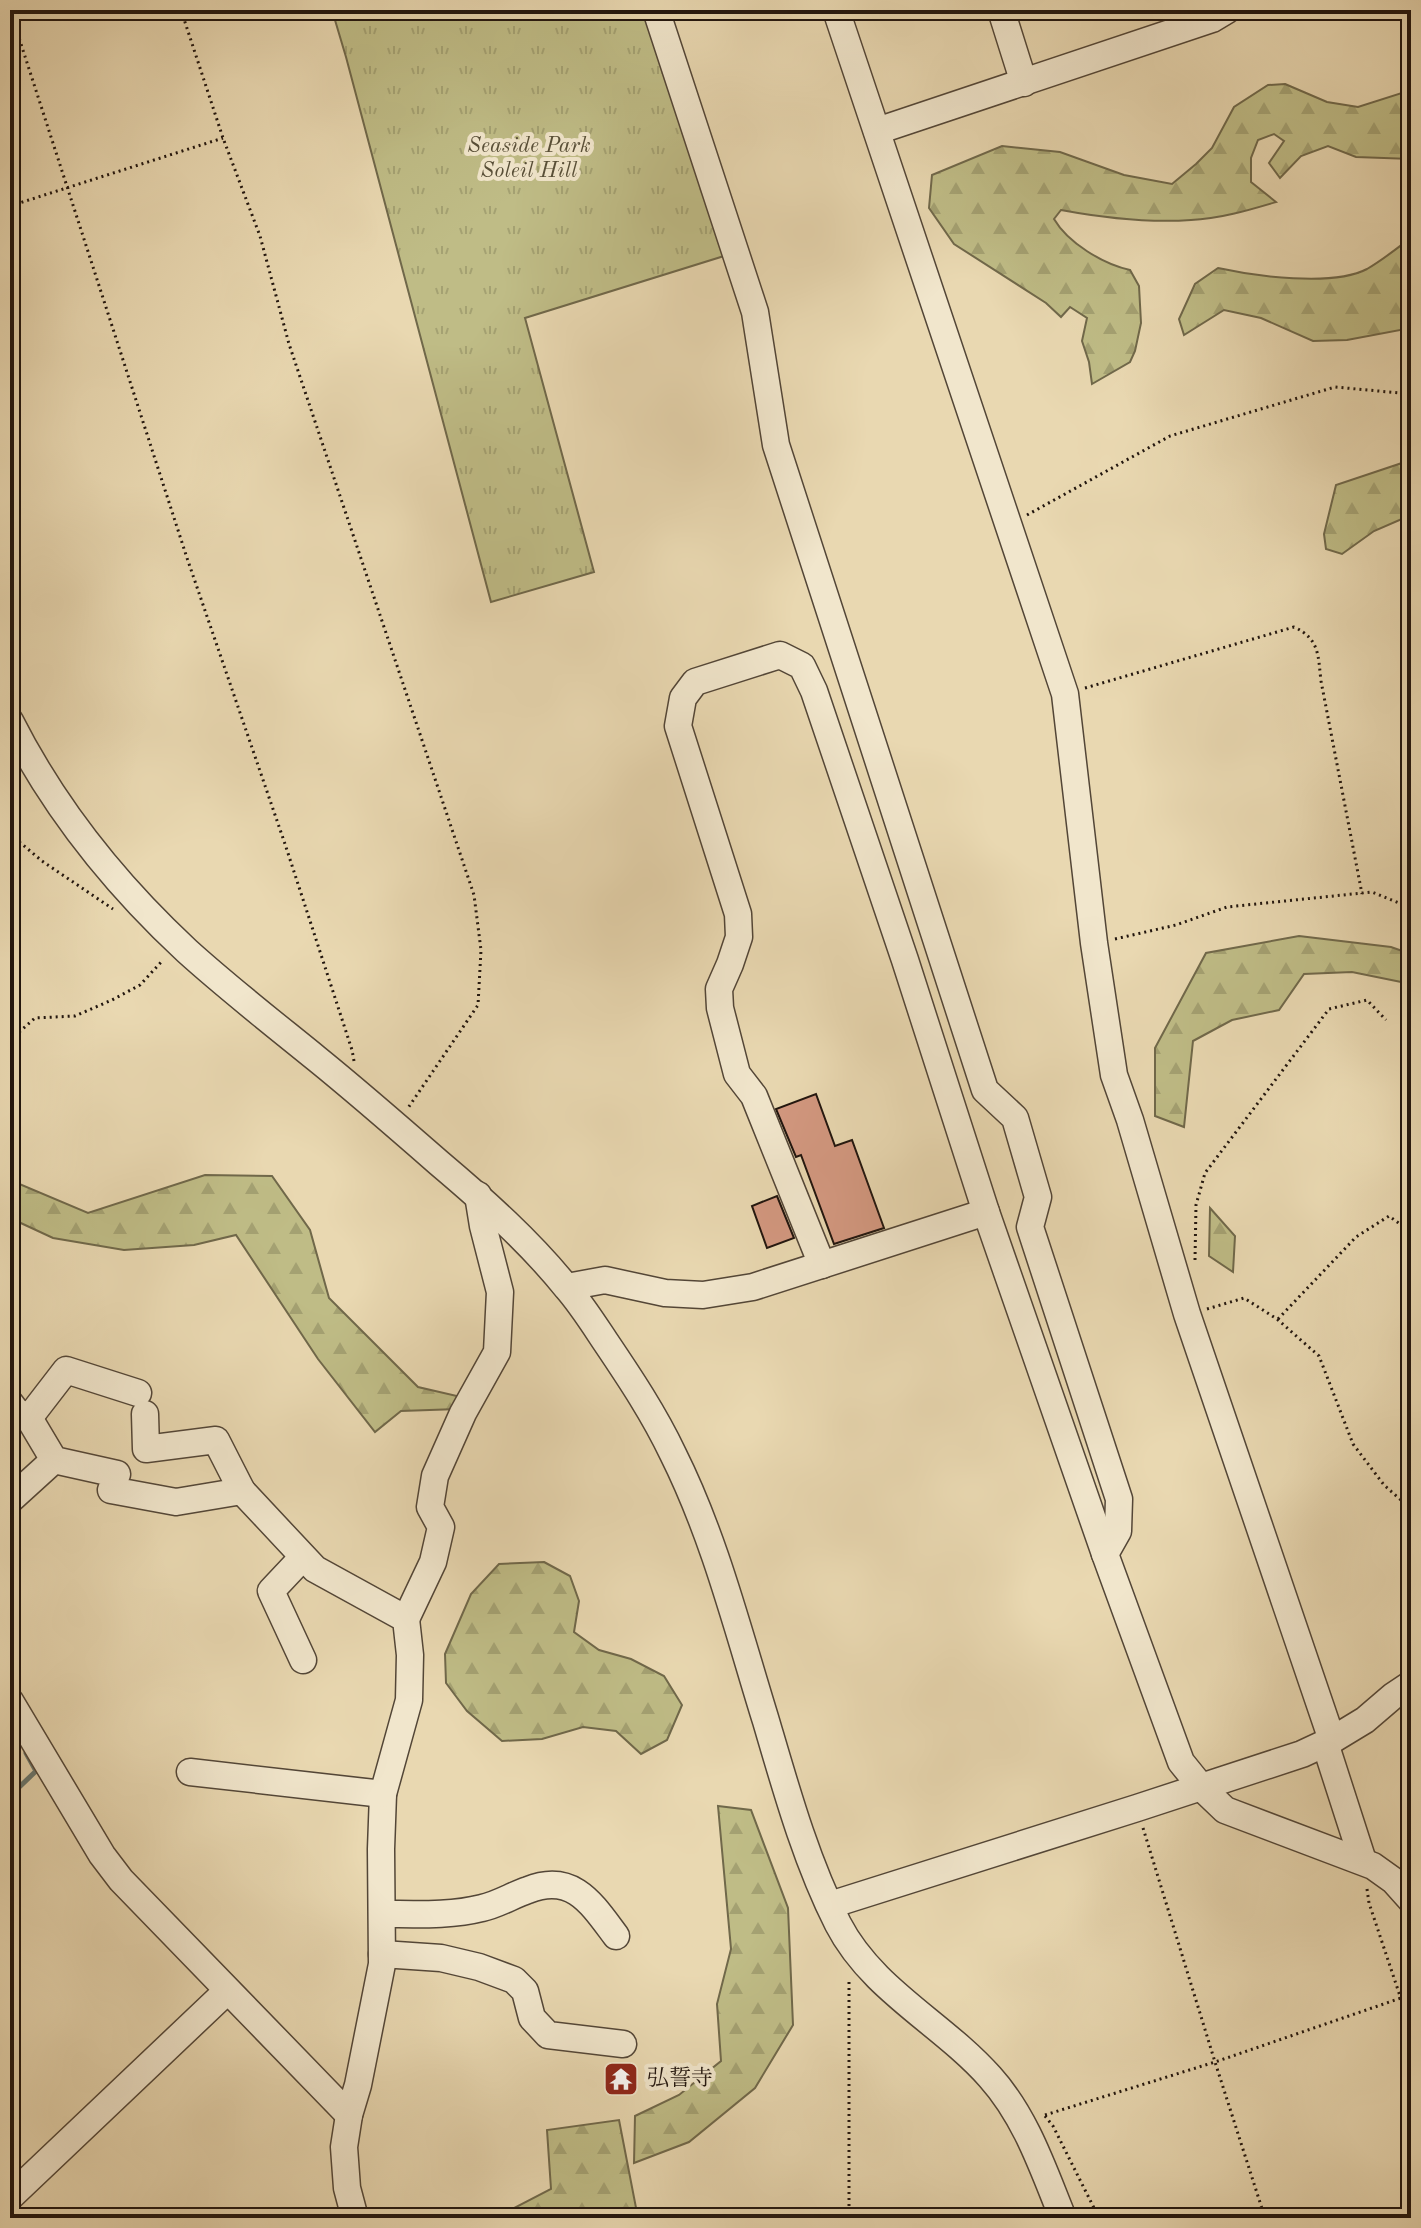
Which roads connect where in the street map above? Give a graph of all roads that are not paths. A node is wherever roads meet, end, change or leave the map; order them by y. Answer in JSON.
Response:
{"nodes":[{"id":1,"x":656,"y":10,"type":"edge"},
{"id":2,"x":836,"y":10,"type":"edge"},
{"id":3,"x":1001,"y":10,"type":"edge"},
{"id":4,"x":1227,"y":10,"type":"edge"},
{"id":5,"x":1024,"y":83,"type":"junction"},
{"id":6,"x":877,"y":131,"type":"junction"},
{"id":7,"x":10,"y":721,"type":"edge"},
{"id":8,"x":478,"y":1195,"type":"junction"},
{"id":9,"x":986,"y":1212,"type":"junction"},
{"id":10,"x":822,"y":1265,"type":"junction"},
{"id":11,"x":567,"y":1287,"type":"junction"},
{"id":12,"x":19,"y":1410,"type":"edge"},
{"id":13,"x":54,"y":1460,"type":"junction"},
{"id":14,"x":242,"y":1491,"type":"junction"},
{"id":15,"x":10,"y":1500,"type":"edge"},
{"id":16,"x":1105,"y":1554,"type":"junction"},
{"id":17,"x":303,"y":1557,"type":"junction"},
{"id":18,"x":406,"y":1619,"type":"junction"},
{"id":19,"x":303,"y":1660,"type":"dead end"},
{"id":20,"x":1411,"y":1684,"type":"edge"},
{"id":21,"x":10,"y":1701,"type":"edge"},
{"id":22,"x":1329,"y":1742,"type":"junction"},
{"id":23,"x":190,"y":1772,"type":"dead end"},
{"id":24,"x":1202,"y":1788,"type":"junction"},
{"id":25,"x":383,"y":1794,"type":"junction"},
{"id":26,"x":1363,"y":1861,"type":"junction"},
{"id":27,"x":1411,"y":1900,"type":"edge"},
{"id":28,"x":830,"y":1905,"type":"junction"},
{"id":29,"x":383,"y":1914,"type":"junction"},
{"id":30,"x":616,"y":1936,"type":"dead end"},
{"id":31,"x":382,"y":1954,"type":"junction"},
{"id":32,"x":227,"y":1991,"type":"junction"},
{"id":33,"x":623,"y":2044,"type":"dead end"},
{"id":34,"x":349,"y":2115,"type":"junction"},
{"id":35,"x":10,"y":2197,"type":"edge"},
{"id":36,"x":355,"y":2218,"type":"edge"},
{"id":37,"x":1063,"y":2218,"type":"edge"}],
"edges":[{"from":1,"to":16,"type":"street"},
{"from":2,"to":6,"type":"street"},
{"from":3,"to":5,"type":"street"},
{"from":4,"to":5,"type":"street"},
{"from":5,"to":6,"type":"street"},
{"from":6,"to":22,"type":"street"},
{"from":7,"to":8,"type":"street"},
{"from":8,"to":11,"type":"street"},
{"from":8,"to":18,"type":"street"},
{"from":9,"to":10,"type":"street"},
{"from":9,"to":10,"type":"street"},
{"from":9,"to":16,"type":"street"},
{"from":10,"to":11,"type":"street"},
{"from":11,"to":28,"type":"street"},
{"from":12,"to":13,"type":"street"},
{"from":12,"to":14,"type":"street"},
{"from":13,"to":14,"type":"street"},
{"from":13,"to":15,"type":"street"},
{"from":14,"to":17,"type":"street"},
{"from":16,"to":24,"type":"street"},
{"from":17,"to":18,"type":"street"},
{"from":17,"to":19,"type":"street"},
{"from":18,"to":25,"type":"street"},
{"from":20,"to":22,"type":"street"},
{"from":21,"to":32,"type":"street"},
{"from":22,"to":24,"type":"street"},
{"from":22,"to":26,"type":"street"},
{"from":23,"to":25,"type":"street"},
{"from":24,"to":26,"type":"street"},
{"from":24,"to":28,"type":"street"},
{"from":25,"to":29,"type":"street"},
{"from":26,"to":27,"type":"street"},
{"from":28,"to":37,"type":"street"},
{"from":29,"to":30,"type":"street"},
{"from":29,"to":31,"type":"street"},
{"from":31,"to":33,"type":"street"},
{"from":31,"to":34,"type":"street"},
{"from":32,"to":34,"type":"street"},
{"from":32,"to":35,"type":"street"},
{"from":34,"to":36,"type":"street"}]}
